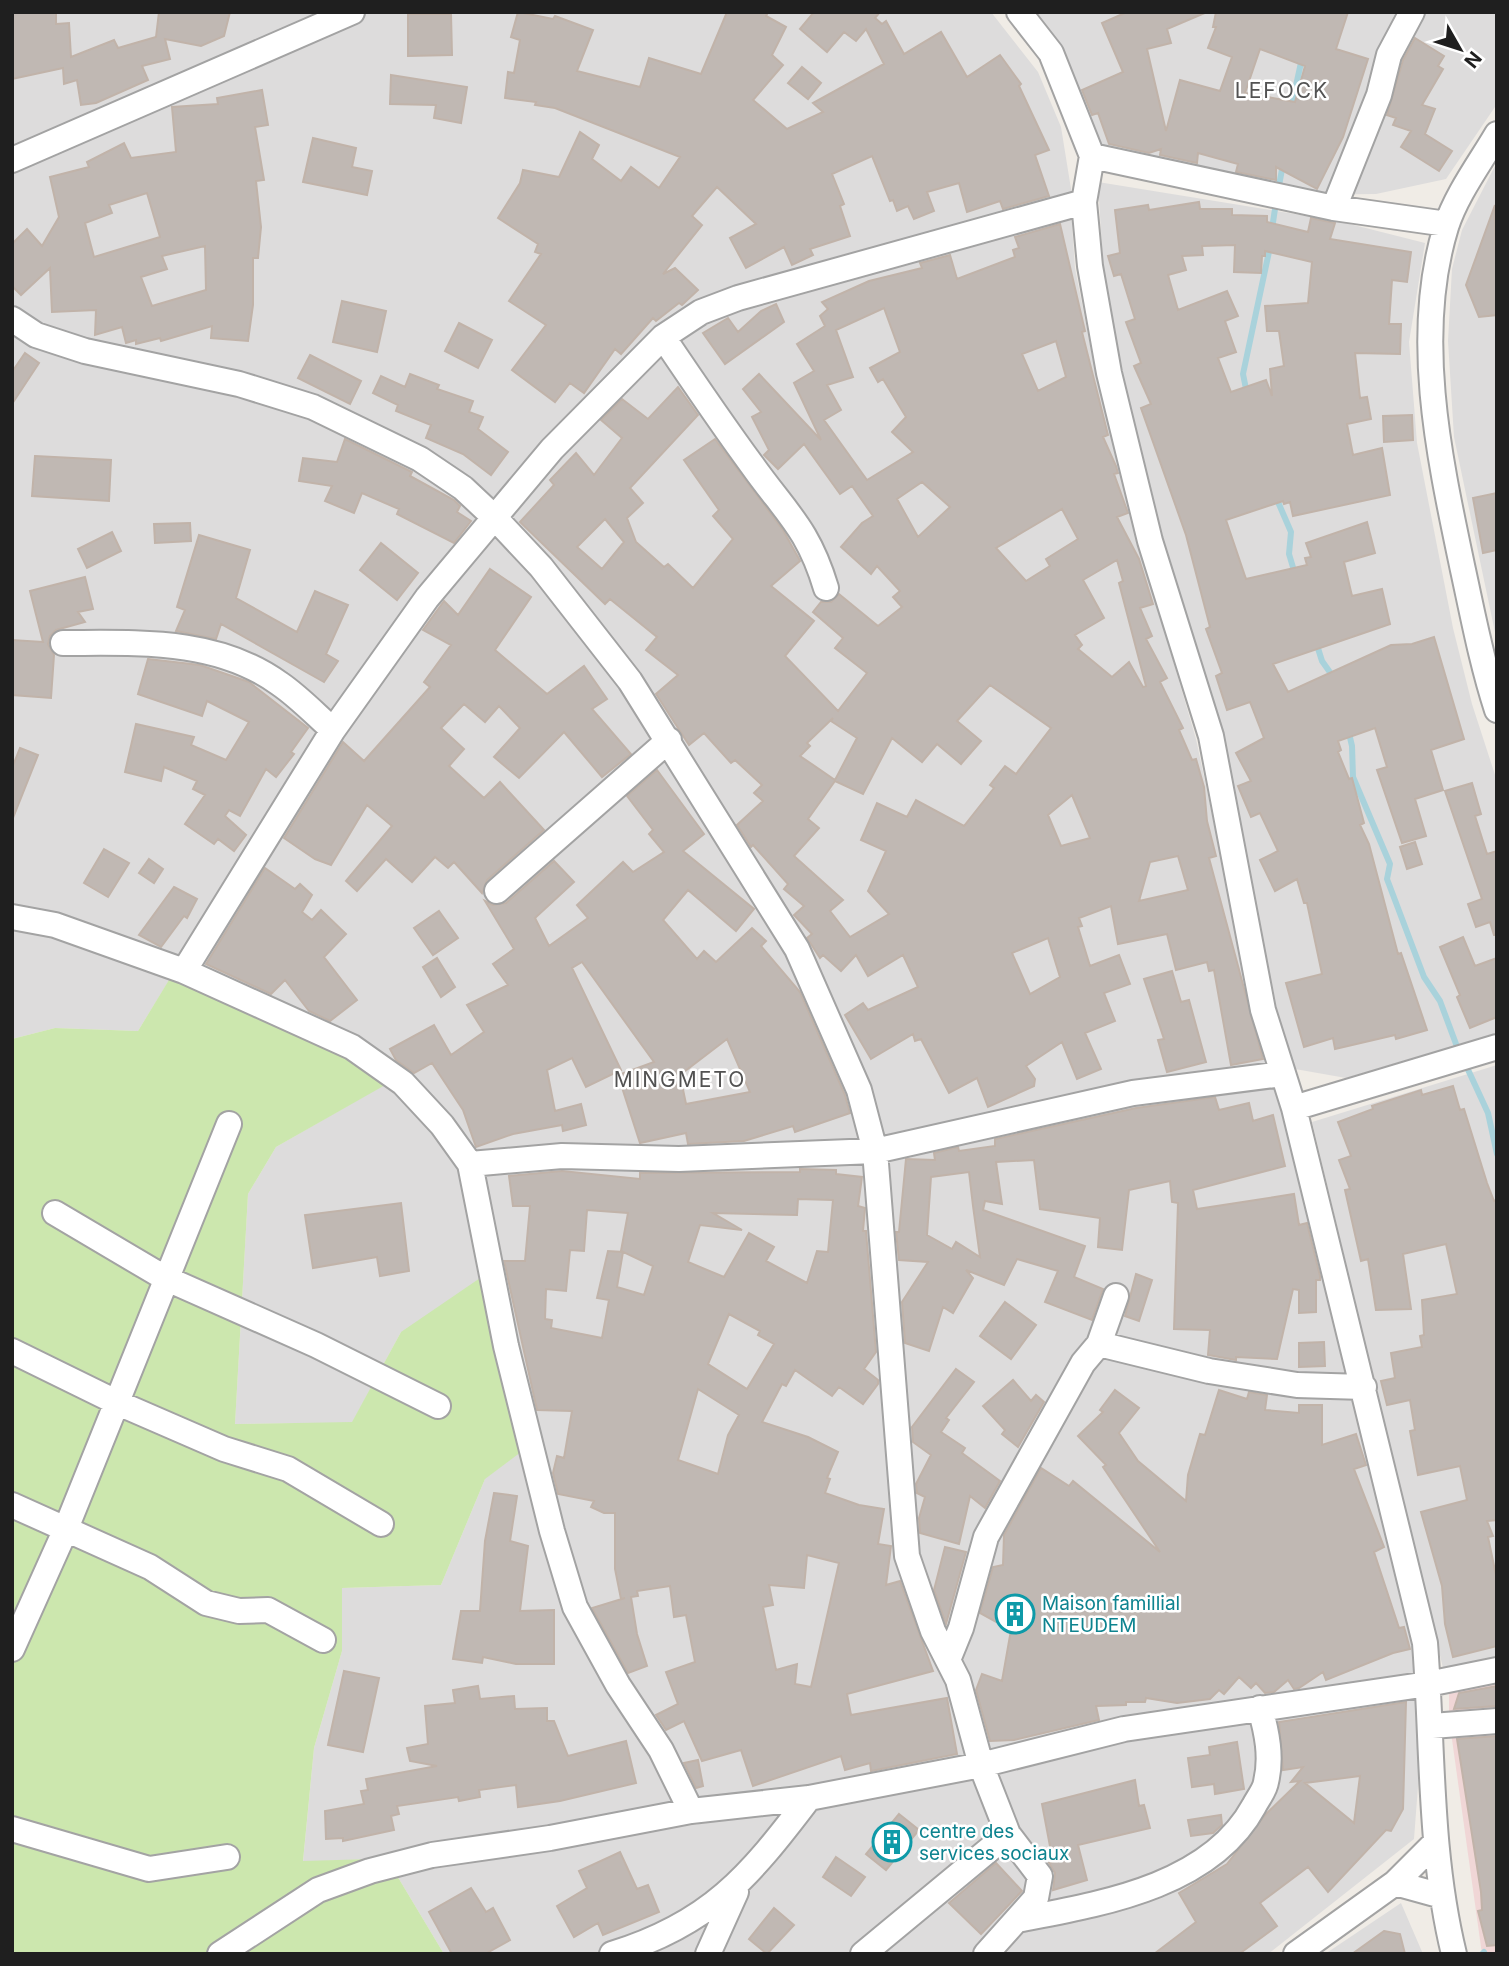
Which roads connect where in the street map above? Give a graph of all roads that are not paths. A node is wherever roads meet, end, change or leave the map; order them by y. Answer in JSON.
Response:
{"nodes":[{"id":1,"x":352,"y":12,"type":"edge"},
{"id":2,"x":1019,"y":12,"type":"edge"},
{"id":3,"x":1412,"y":12,"type":"edge"},
{"id":4,"x":1497,"y":134,"type":"edge"},
{"id":5,"x":1092,"y":156,"type":"junction"},
{"id":6,"x":12,"y":160,"type":"edge"},
{"id":7,"x":1084,"y":202,"type":"junction"},
{"id":8,"x":1334,"y":208,"type":"junction"},
{"id":9,"x":1447,"y":224,"type":"junction"},
{"id":10,"x":12,"y":319,"type":"edge"},
{"id":11,"x":663,"y":337,"type":"junction"},
{"id":12,"x":495,"y":518,"type":"junction"},
{"id":13,"x":825,"y":588,"type":"dead end"},
{"id":14,"x":1486,"y":621,"type":"edge"},
{"id":15,"x":63,"y":643,"type":"dead end"},
{"id":16,"x":1497,"y":709,"type":"edge"},
{"id":17,"x":333,"y":730,"type":"junction"},
{"id":18,"x":669,"y":740,"type":"junction"},
{"id":19,"x":497,"y":891,"type":"dead end"},
{"id":20,"x":12,"y":917,"type":"edge"},
{"id":21,"x":184,"y":971,"type":"junction"},
{"id":22,"x":1497,"y":1047,"type":"edge"},
{"id":23,"x":1282,"y":1074,"type":"junction"},
{"id":24,"x":1294,"y":1108,"type":"junction"},
{"id":25,"x":229,"y":1124,"type":"dead end"},
{"id":26,"x":875,"y":1151,"type":"junction"},
{"id":27,"x":470,"y":1164,"type":"junction"},
{"id":28,"x":55,"y":1213,"type":"dead end"},
{"id":29,"x":165,"y":1278,"type":"junction"},
{"id":30,"x":1116,"y":1296,"type":"dead end"},
{"id":31,"x":1099,"y":1344,"type":"junction"},
{"id":32,"x":12,"y":1351,"type":"edge"},
{"id":33,"x":1364,"y":1387,"type":"junction"},
{"id":34,"x":118,"y":1403,"type":"junction"},
{"id":35,"x":438,"y":1406,"type":"dead end"},
{"id":36,"x":12,"y":1505,"type":"edge"},
{"id":37,"x":381,"y":1524,"type":"dead end"},
{"id":38,"x":65,"y":1531,"type":"junction"},
{"id":39,"x":323,"y":1640,"type":"dead end"},
{"id":40,"x":12,"y":1649,"type":"edge"},
{"id":41,"x":948,"y":1660,"type":"junction"},
{"id":42,"x":1497,"y":1670,"type":"edge"},
{"id":43,"x":1429,"y":1684,"type":"junction"},
{"id":44,"x":1260,"y":1709,"type":"junction"},
{"id":45,"x":1497,"y":1721,"type":"edge"},
{"id":46,"x":1432,"y":1726,"type":"junction"},
{"id":47,"x":981,"y":1765,"type":"junction"},
{"id":48,"x":809,"y":1798,"type":"junction"},
{"id":49,"x":691,"y":1811,"type":"junction"},
{"id":50,"x":12,"y":1829,"type":"edge"},
{"id":51,"x":1008,"y":1834,"type":"junction"},
{"id":52,"x":1435,"y":1843,"type":"junction"},
{"id":53,"x":227,"y":1857,"type":"dead end"},
{"id":54,"x":742,"y":1878,"type":"junction"},
{"id":55,"x":1395,"y":1883,"type":"junction"},
{"id":56,"x":1442,"y":1896,"type":"junction"},
{"id":57,"x":1017,"y":1920,"type":"junction"},
{"id":58,"x":220,"y":1954,"type":"edge"},
{"id":59,"x":612,"y":1954,"type":"edge"},
{"id":60,"x":708,"y":1954,"type":"edge"},
{"id":61,"x":863,"y":1954,"type":"edge"},
{"id":62,"x":986,"y":1954,"type":"edge"},
{"id":63,"x":1296,"y":1954,"type":"edge"},
{"id":64,"x":1454,"y":1954,"type":"edge"}],
"edges":[{"from":1,"to":6,"type":"street"},
{"from":2,"to":5,"type":"street"},
{"from":3,"to":8,"type":"street"},
{"from":4,"to":9,"type":"street"},
{"from":5,"to":7,"type":"street"},
{"from":5,"to":8,"type":"street"},
{"from":7,"to":11,"type":"street"},
{"from":7,"to":23,"type":"street"},
{"from":8,"to":9,"type":"street"},
{"from":9,"to":14,"type":"street"},
{"from":10,"to":12,"type":"street"},
{"from":11,"to":12,"type":"street"},
{"from":11,"to":13,"type":"street"},
{"from":12,"to":17,"type":"street"},
{"from":12,"to":18,"type":"street"},
{"from":14,"to":16,"type":"street"},
{"from":15,"to":17,"type":"street"},
{"from":17,"to":21,"type":"street"},
{"from":18,"to":19,"type":"street"},
{"from":18,"to":26,"type":"street"},
{"from":20,"to":21,"type":"street"},
{"from":21,"to":27,"type":"street"},
{"from":22,"to":24,"type":"street"},
{"from":23,"to":24,"type":"street"},
{"from":23,"to":26,"type":"street"},
{"from":24,"to":33,"type":"street"},
{"from":25,"to":29,"type":"street"},
{"from":26,"to":27,"type":"street"},
{"from":26,"to":41,"type":"street"},
{"from":27,"to":49,"type":"street"},
{"from":28,"to":29,"type":"street"},
{"from":29,"to":34,"type":"street"},
{"from":29,"to":35,"type":"street"},
{"from":30,"to":31,"type":"street"},
{"from":31,"to":33,"type":"street"},
{"from":31,"to":41,"type":"street"},
{"from":32,"to":34,"type":"street"},
{"from":33,"to":43,"type":"street"},
{"from":34,"to":37,"type":"street"},
{"from":34,"to":38,"type":"street"},
{"from":36,"to":38,"type":"street"},
{"from":38,"to":39,"type":"street"},
{"from":38,"to":40,"type":"street"},
{"from":41,"to":47,"type":"street"},
{"from":42,"to":43,"type":"street"},
{"from":43,"to":44,"type":"street"},
{"from":43,"to":46,"type":"street"},
{"from":44,"to":47,"type":"street"},
{"from":44,"to":57,"type":"street"},
{"from":45,"to":46,"type":"street"},
{"from":46,"to":52,"type":"street"},
{"from":47,"to":48,"type":"street"},
{"from":47,"to":51,"type":"street"},
{"from":48,"to":49,"type":"street"},
{"from":48,"to":54,"type":"street"},
{"from":49,"to":58,"type":"street"},
{"from":50,"to":53,"type":"street"},
{"from":51,"to":57,"type":"street"},
{"from":51,"to":61,"type":"street"},
{"from":52,"to":55,"type":"street"},
{"from":52,"to":56,"type":"street"},
{"from":54,"to":59,"type":"street"},
{"from":54,"to":60,"type":"street"},
{"from":55,"to":56,"type":"street"},
{"from":55,"to":63,"type":"street"},
{"from":56,"to":64,"type":"street"},
{"from":57,"to":62,"type":"street"}]}
